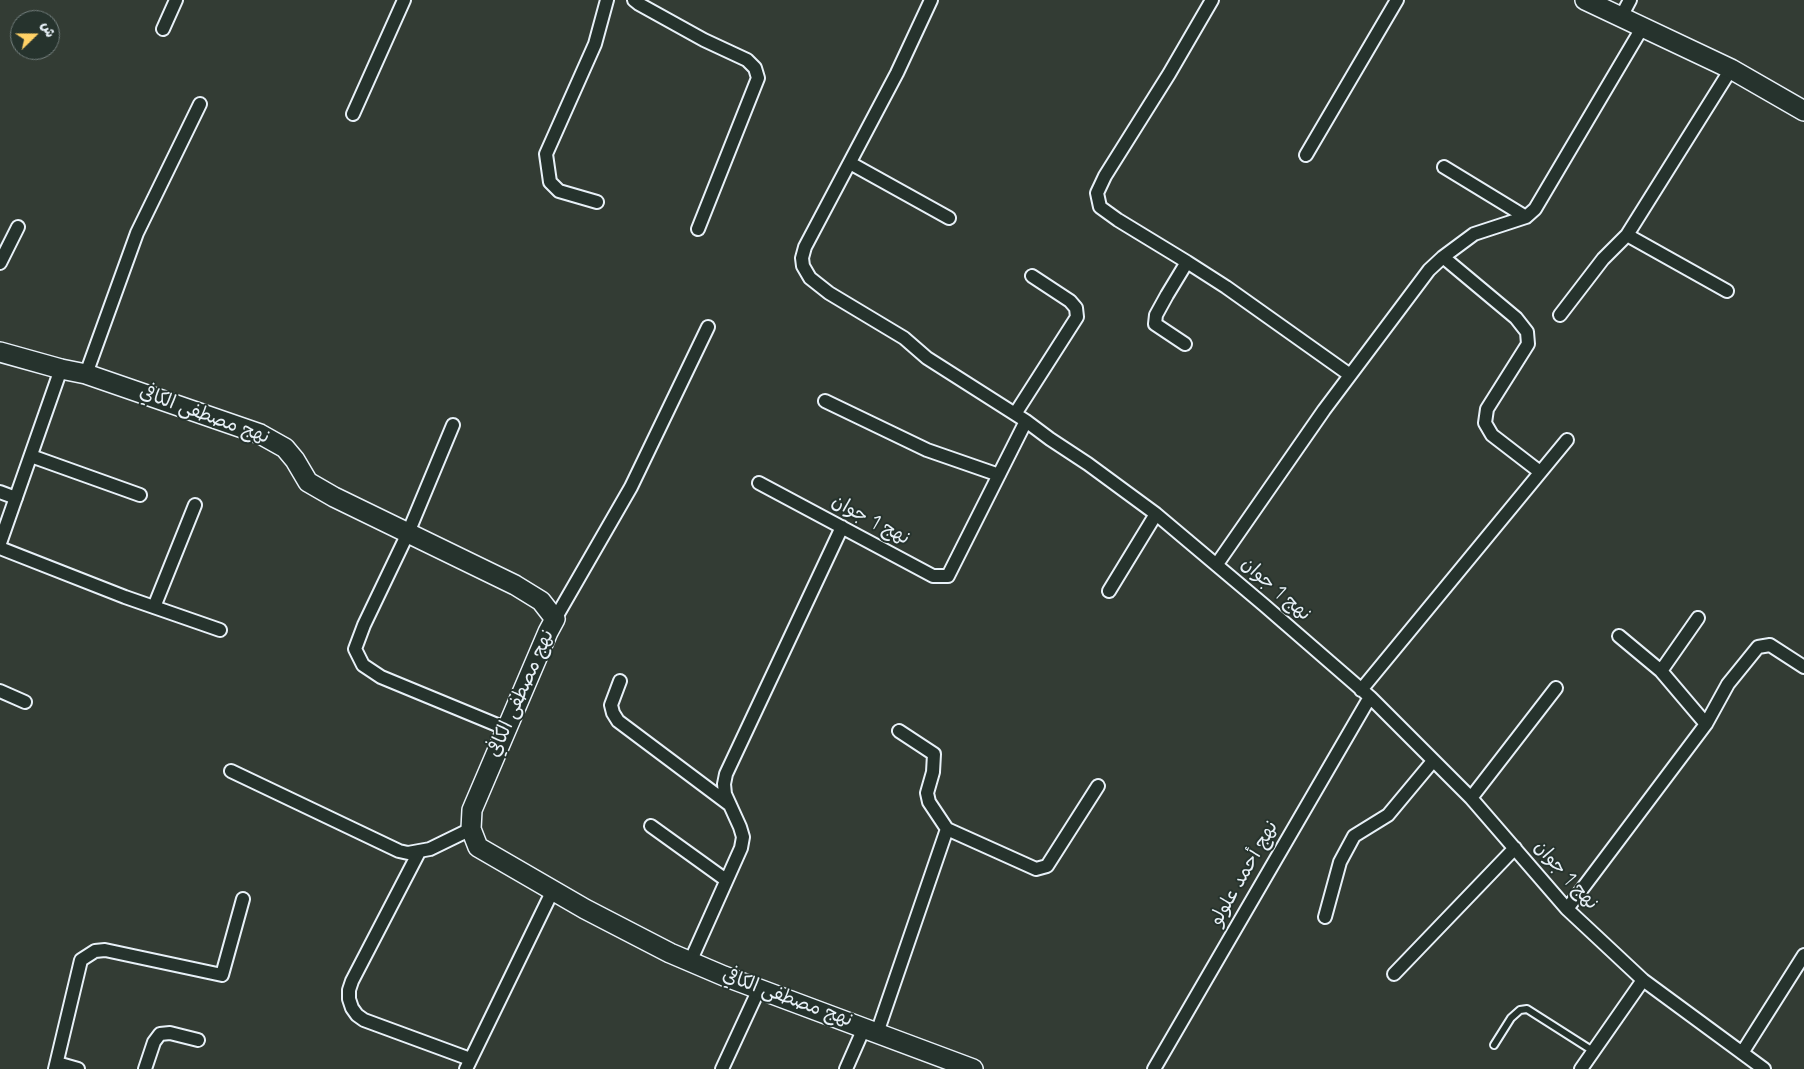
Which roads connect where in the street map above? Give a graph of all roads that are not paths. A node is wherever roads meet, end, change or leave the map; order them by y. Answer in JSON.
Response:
{"nodes":[{"id":1,"x":176,"y":0,"type":"edge"},
{"id":2,"x":404,"y":0,"type":"edge"},
{"id":3,"x":608,"y":0,"type":"edge"},
{"id":4,"x":634,"y":0,"type":"edge"},
{"id":5,"x":931,"y":0,"type":"edge"},
{"id":6,"x":1212,"y":0,"type":"edge"},
{"id":7,"x":1396,"y":0,"type":"edge"},
{"id":8,"x":1585,"y":0,"type":"edge"},
{"id":9,"x":1630,"y":0,"type":"edge"},
{"id":10,"x":1621,"y":17,"type":"junction"},
{"id":11,"x":1642,"y":28,"type":"junction"},
{"id":12,"x":163,"y":29,"type":"dead end"},
{"id":13,"x":1731,"y":69,"type":"junction"},
{"id":14,"x":200,"y":104,"type":"dead end"},
{"id":15,"x":1804,"y":111,"type":"edge"},
{"id":16,"x":353,"y":114,"type":"dead end"},
{"id":17,"x":1306,"y":156,"type":"dead end"},
{"id":18,"x":850,"y":163,"type":"junction"},
{"id":19,"x":1444,"y":167,"type":"dead end"},
{"id":20,"x":598,"y":202,"type":"dead end"},
{"id":21,"x":1526,"y":216,"type":"junction"},
{"id":22,"x":949,"y":218,"type":"dead end"},
{"id":23,"x":18,"y":226,"type":"dead end"},
{"id":24,"x":698,"y":229,"type":"dead end"},
{"id":25,"x":1626,"y":236,"type":"junction"},
{"id":26,"x":1443,"y":257,"type":"junction"},
{"id":27,"x":1188,"y":262,"type":"junction"},
{"id":28,"x":0,"y":263,"type":"edge"},
{"id":29,"x":1032,"y":276,"type":"dead end"},
{"id":30,"x":1727,"y":290,"type":"dead end"},
{"id":31,"x":1560,"y":316,"type":"dead end"},
{"id":32,"x":708,"y":327,"type":"dead end"},
{"id":33,"x":1185,"y":344,"type":"dead end"},
{"id":34,"x":0,"y":352,"type":"edge"},
{"id":35,"x":61,"y":370,"type":"junction"},
{"id":36,"x":86,"y":374,"type":"junction"},
{"id":37,"x":1350,"y":375,"type":"junction"},
{"id":38,"x":825,"y":400,"type":"dead end"},
{"id":39,"x":1021,"y":417,"type":"junction"},
{"id":40,"x":453,"y":425,"type":"dead end"},
{"id":41,"x":1568,"y":440,"type":"dead end"},
{"id":42,"x":31,"y":456,"type":"junction"},
{"id":43,"x":1540,"y":472,"type":"junction"},
{"id":44,"x":999,"y":475,"type":"junction"},
{"id":45,"x":760,"y":483,"type":"dead end"},
{"id":46,"x":0,"y":492,"type":"edge"},
{"id":47,"x":140,"y":495,"type":"dead end"},
{"id":48,"x":16,"y":498,"type":"junction"},
{"id":49,"x":195,"y":506,"type":"dead end"},
{"id":50,"x":1156,"y":514,"type":"junction"},
{"id":51,"x":842,"y":527,"type":"junction"},
{"id":52,"x":408,"y":533,"type":"junction"},
{"id":53,"x":0,"y":543,"type":"edge"},
{"id":54,"x":0,"y":548,"type":"edge"},
{"id":55,"x":1217,"y":564,"type":"junction"},
{"id":56,"x":1110,"y":591,"type":"dead end"},
{"id":57,"x":154,"y":607,"type":"junction"},
{"id":58,"x":1698,"y":618,"type":"dead end"},
{"id":59,"x":555,"y":619,"type":"junction"},
{"id":60,"x":220,"y":630,"type":"dead end"},
{"id":61,"x":1619,"y":636,"type":"dead end"},
{"id":62,"x":1804,"y":667,"type":"edge"},
{"id":63,"x":1661,"y":671,"type":"junction"},
{"id":64,"x":620,"y":682,"type":"dead end"},
{"id":65,"x":1556,"y":688,"type":"dead end"},
{"id":66,"x":0,"y":691,"type":"edge"},
{"id":67,"x":1365,"y":694,"type":"junction"},
{"id":68,"x":25,"y":702,"type":"dead end"},
{"id":69,"x":1706,"y":724,"type":"junction"},
{"id":70,"x":507,"y":729,"type":"junction"},
{"id":71,"x":899,"y":731,"type":"dead end"},
{"id":72,"x":1433,"y":761,"type":"junction"},
{"id":73,"x":231,"y":771,"type":"dead end"},
{"id":74,"x":1098,"y":786,"type":"dead end"},
{"id":75,"x":1471,"y":798,"type":"junction"},
{"id":76,"x":730,"y":805,"type":"junction"},
{"id":77,"x":651,"y":826,"type":"dead end"},
{"id":78,"x":947,"y":828,"type":"junction"},
{"id":79,"x":471,"y":829,"type":"junction"},
{"id":80,"x":1515,"y":848,"type":"junction"},
{"id":81,"x":419,"y":852,"type":"junction"},
{"id":82,"x":726,"y":880,"type":"junction"},
{"id":83,"x":553,"y":890,"type":"junction"},
{"id":84,"x":243,"y":900,"type":"dead end"},
{"id":85,"x":1567,"y":909,"type":"junction"},
{"id":86,"x":1325,"y":917,"type":"dead end"},
{"id":87,"x":1804,"y":955,"type":"edge"},
{"id":88,"x":690,"y":962,"type":"junction"},
{"id":89,"x":1394,"y":974,"type":"dead end"},
{"id":90,"x":1643,"y":980,"type":"junction"},
{"id":91,"x":759,"y":989,"type":"junction"},
{"id":92,"x":871,"y":1030,"type":"junction"},
{"id":93,"x":198,"y":1040,"type":"dead end"},
{"id":94,"x":1494,"y":1045,"type":"dead end"},
{"id":95,"x":1593,"y":1051,"type":"junction"},
{"id":96,"x":1742,"y":1053,"type":"junction"},
{"id":97,"x":468,"y":1064,"type":"edge"},
{"id":98,"x":56,"y":1066,"type":"edge"},
{"id":99,"x":78,"y":1069,"type":"edge"},
{"id":100,"x":145,"y":1069,"type":"edge"},
{"id":101,"x":722,"y":1069,"type":"edge"},
{"id":102,"x":846,"y":1069,"type":"edge"},
{"id":103,"x":971,"y":1069,"type":"edge"},
{"id":104,"x":1154,"y":1069,"type":"edge"},
{"id":105,"x":1581,"y":1069,"type":"edge"},
{"id":106,"x":1764,"y":1069,"type":"edge"}],
"edges":[{"from":1,"to":12,"type":"street"},
{"from":2,"to":16,"type":"street"},
{"from":3,"to":20,"type":"street"},
{"from":4,"to":24,"type":"street"},
{"from":5,"to":18,"type":"street"},
{"from":6,"to":27,"type":"street"},
{"from":7,"to":17,"type":"street"},
{"from":8,"to":10,"type":"street"},
{"from":9,"to":10,"type":"street"},
{"from":10,"to":11,"type":"street"},
{"from":11,"to":13,"type":"street"},
{"from":11,"to":21,"type":"street"},
{"from":13,"to":15,"type":"street"},
{"from":13,"to":25,"type":"street"},
{"from":14,"to":36,"type":"street"},
{"from":18,"to":22,"type":"street"},
{"from":18,"to":39,"type":"street"},
{"from":19,"to":21,"type":"street"},
{"from":21,"to":26,"type":"street"},
{"from":23,"to":28,"type":"street"},
{"from":25,"to":30,"type":"street"},
{"from":25,"to":31,"type":"street"},
{"from":26,"to":37,"type":"street"},
{"from":26,"to":43,"type":"street"},
{"from":27,"to":33,"type":"street"},
{"from":27,"to":37,"type":"street"},
{"from":29,"to":39,"type":"street"},
{"from":32,"to":59,"type":"street"},
{"from":34,"to":35,"type":"street","name":"نهج مصطفى الكافي"},
{"from":35,"to":36,"type":"street","name":"نهج مصطفى الكافي"},
{"from":35,"to":42,"type":"street"},
{"from":36,"to":52,"type":"street","name":"نهج مصطفى الكافي"},
{"from":37,"to":55,"type":"street"},
{"from":38,"to":44,"type":"street"},
{"from":39,"to":44,"type":"street","name":"نهج 1 جوان"},
{"from":39,"to":50,"type":"street","name":"نهج 1 جوان"},
{"from":40,"to":52,"type":"street"},
{"from":41,"to":43,"type":"street","name":"نهج أحمد علولو"},
{"from":42,"to":47,"type":"street"},
{"from":42,"to":48,"type":"street"},
{"from":43,"to":67,"type":"street","name":"نهج أحمد علولو"},
{"from":44,"to":51,"type":"street","name":"نهج 1 جوان"},
{"from":45,"to":51,"type":"street","name":"نهج 1 جوان"},
{"from":46,"to":48,"type":"street"},
{"from":48,"to":53,"type":"street"},
{"from":49,"to":57,"type":"street"},
{"from":50,"to":55,"type":"street","name":"نهج 1 جوان"},
{"from":50,"to":56,"type":"street"},
{"from":51,"to":76,"type":"street"},
{"from":52,"to":59,"type":"street","name":"نهج مصطفى الكافي"},
{"from":52,"to":70,"type":"street"},
{"from":54,"to":57,"type":"street"},
{"from":55,"to":67,"type":"street","name":"نهج 1 جوان"},
{"from":57,"to":60,"type":"street"},
{"from":58,"to":63,"type":"street"},
{"from":59,"to":70,"type":"street","name":"نهج مصطفى الكافي"},
{"from":61,"to":63,"type":"street"},
{"from":62,"to":69,"type":"street"},
{"from":63,"to":69,"type":"street"},
{"from":64,"to":76,"type":"street"},
{"from":65,"to":75,"type":"street"},
{"from":66,"to":68,"type":"street"},
{"from":67,"to":72,"type":"street","name":"نهج 1 جوان"},
{"from":67,"to":104,"type":"street","name":"نهج أحمد علولو"},
{"from":69,"to":85,"type":"street"},
{"from":70,"to":79,"type":"street","name":"نهج مصطفى الكافي"},
{"from":71,"to":78,"type":"street"},
{"from":72,"to":75,"type":"street","name":"نهج 1 جوان"},
{"from":72,"to":86,"type":"street"},
{"from":73,"to":81,"type":"street"},
{"from":74,"to":78,"type":"street"},
{"from":75,"to":80,"type":"street","name":"نهج 1 جوان"},
{"from":76,"to":82,"type":"street"},
{"from":77,"to":82,"type":"street"},
{"from":78,"to":92,"type":"street"},
{"from":79,"to":81,"type":"street"},
{"from":79,"to":83,"type":"street","name":"نهج مصطفى الكافي"},
{"from":80,"to":85,"type":"street","name":"نهج 1 جوان"},
{"from":80,"to":89,"type":"street"},
{"from":81,"to":97,"type":"street"},
{"from":82,"to":88,"type":"street"},
{"from":83,"to":88,"type":"street","name":"نهج مصطفى الكافي"},
{"from":83,"to":97,"type":"street"},
{"from":84,"to":98,"type":"street"},
{"from":85,"to":90,"type":"street","name":"نهج 1 جوان"},
{"from":87,"to":96,"type":"street"},
{"from":88,"to":91,"type":"street","name":"نهج مصطفى الكافي"},
{"from":90,"to":95,"type":"street"},
{"from":90,"to":96,"type":"street","name":"نهج 1 جوان"},
{"from":91,"to":92,"type":"street","name":"نهج مصطفى الكافي"},
{"from":91,"to":101,"type":"street"},
{"from":92,"to":102,"type":"street"},
{"from":92,"to":103,"type":"street","name":"نهج مصطفى الكافي"},
{"from":93,"to":100,"type":"street"},
{"from":94,"to":95,"type":"lane"},
{"from":95,"to":105,"type":"street"},
{"from":96,"to":106,"type":"street","name":"نهج 1 جوان"},
{"from":98,"to":99,"type":"street"}]}
